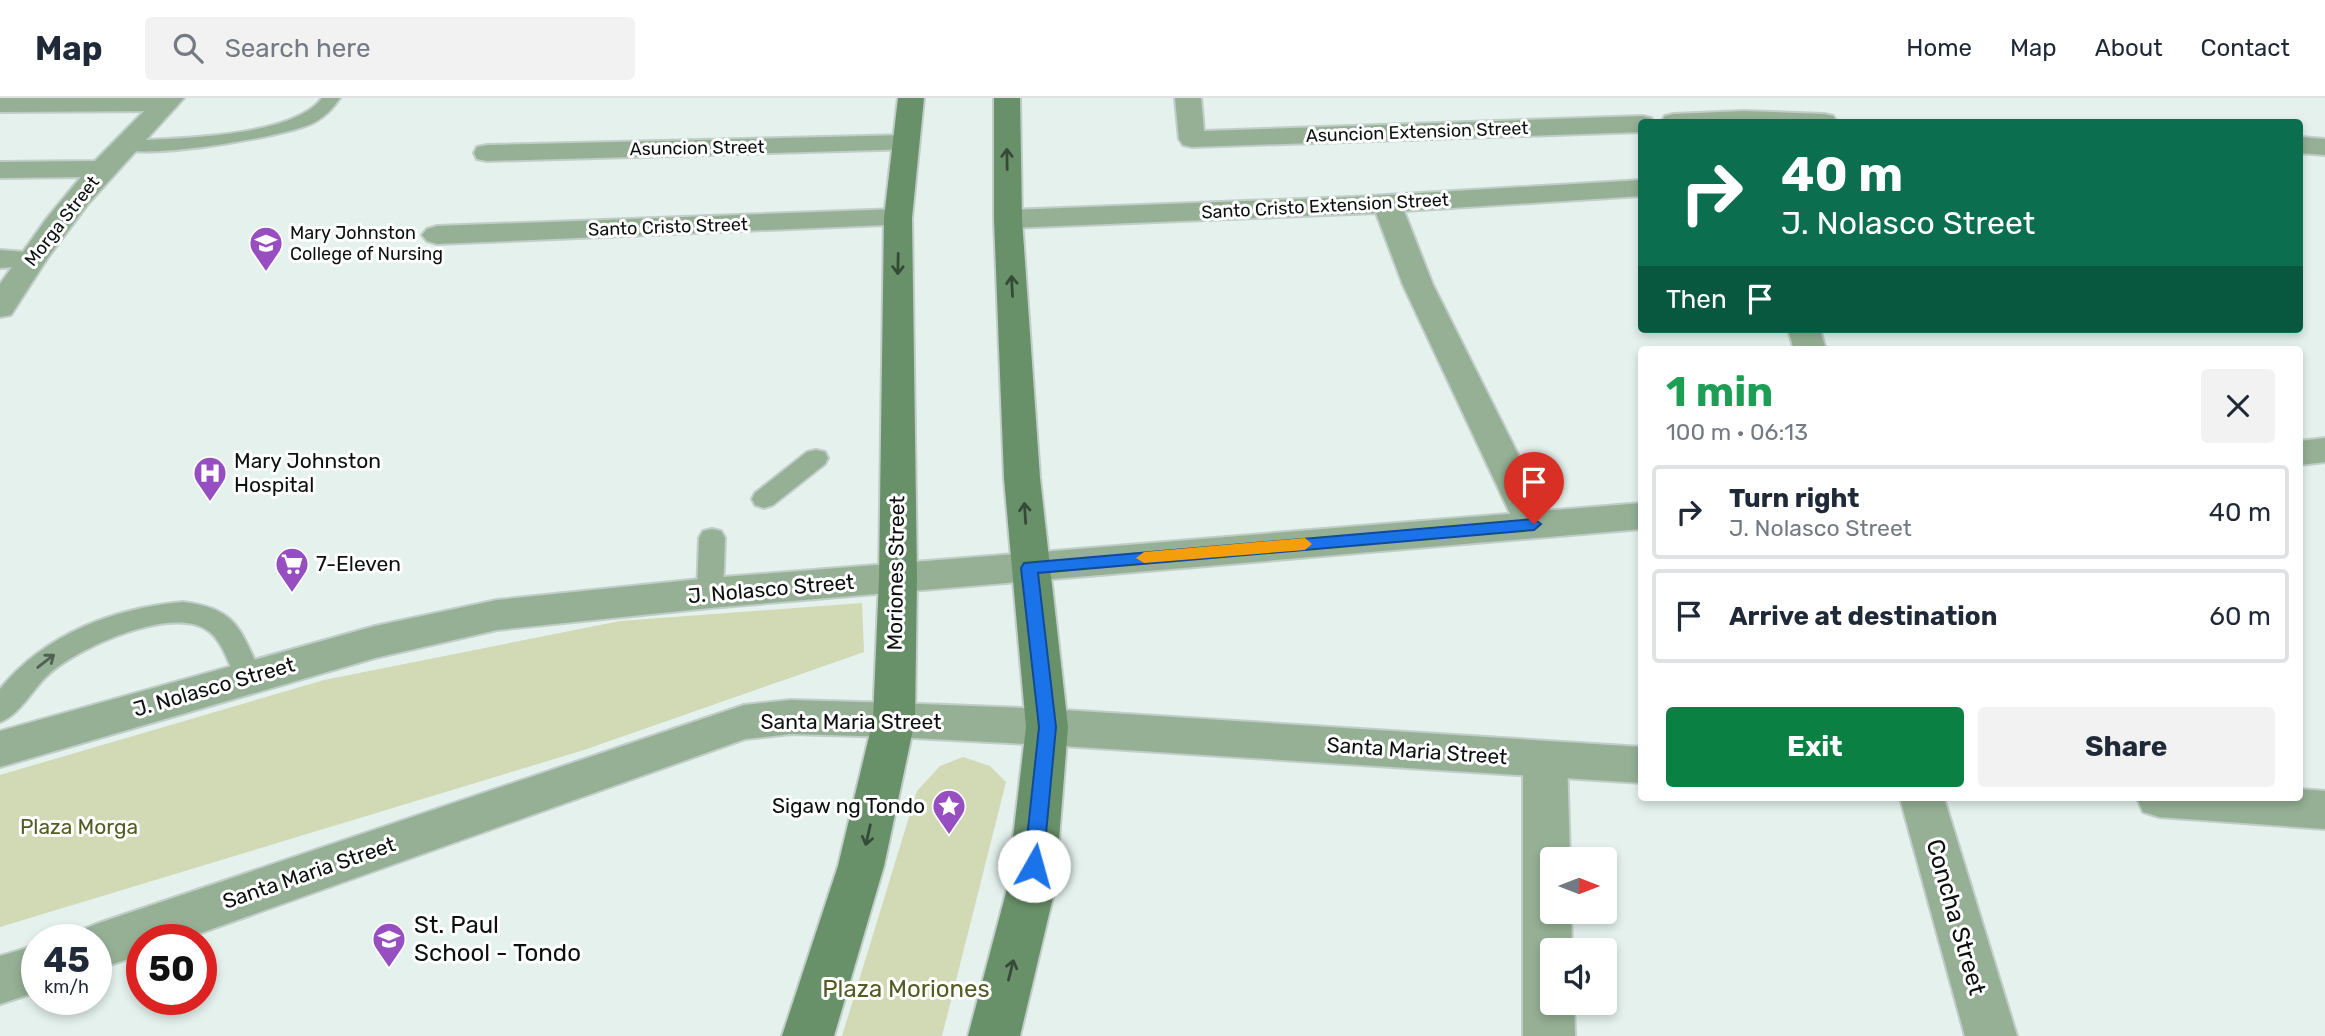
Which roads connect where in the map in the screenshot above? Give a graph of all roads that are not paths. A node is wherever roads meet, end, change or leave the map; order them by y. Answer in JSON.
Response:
{"nodes":[{"id":1,"x":331,"y":98,"type":"edge"},
{"id":2,"x":911,"y":98,"type":"edge"},
{"id":3,"x":1007,"y":98,"type":"edge"},
{"id":4,"x":1188,"y":98,"type":"edge"},
{"id":5,"x":169,"y":101,"type":"edge"},
{"id":6,"x":0,"y":104,"type":"edge"},
{"id":7,"x":1741,"y":113,"type":"edge"},
{"id":8,"x":1696,"y":119,"type":"edge"},
{"id":9,"x":1796,"y":119,"type":"edge"},
{"id":10,"x":1638,"y":124,"type":"edge"},
{"id":11,"x":906,"y":143,"type":"junction"},
{"id":12,"x":2303,"y":145,"type":"edge"},
{"id":13,"x":127,"y":146,"type":"junction"},
{"id":14,"x":2325,"y":147,"type":"edge"},
{"id":15,"x":487,"y":153,"type":"dead end"},
{"id":16,"x":103,"y":169,"type":"junction"},
{"id":17,"x":0,"y":170,"type":"edge"},
{"id":18,"x":1638,"y":188,"type":"edge"},
{"id":19,"x":1387,"y":205,"type":"junction"},
{"id":20,"x":898,"y":218,"type":"junction"},
{"id":21,"x":1008,"y":219,"type":"junction"},
{"id":22,"x":437,"y":235,"type":"dead end"},
{"id":23,"x":15,"y":259,"type":"edge"},
{"id":24,"x":0,"y":308,"type":"edge"},
{"id":25,"x":2325,"y":450,"type":"edge"},
{"id":26,"x":2303,"y":453,"type":"edge"},
{"id":27,"x":816,"y":458,"type":"dead end"},
{"id":28,"x":764,"y":499,"type":"dead end"},
{"id":29,"x":1638,"y":516,"type":"edge"},
{"id":30,"x":1534,"y":524,"type":"junction"},
{"id":31,"x":712,"y":538,"type":"dead end"},
{"id":32,"x":1029,"y":568,"type":"junction"},
{"id":33,"x":898,"y":578,"type":"junction"},
{"id":34,"x":709,"y":593,"type":"junction"},
{"id":35,"x":249,"y":677,"type":"junction"},
{"id":36,"x":0,"y":710,"type":"edge"},
{"id":37,"x":894,"y":720,"type":"junction"},
{"id":38,"x":1048,"y":727,"type":"junction"},
{"id":39,"x":0,"y":749,"type":"edge"},
{"id":40,"x":1545,"y":759,"type":"junction"},
{"id":41,"x":1638,"y":765,"type":"edge"},
{"id":42,"x":1923,"y":801,"type":"edge"},
{"id":43,"x":2197,"y":801,"type":"edge"},
{"id":44,"x":2325,"y":811,"type":"edge"},
{"id":45,"x":112,"y":941,"type":"edge"},
{"id":46,"x":21,"y":974,"type":"edge"},
{"id":47,"x":0,"y":981,"type":"edge"},
{"id":48,"x":808,"y":1036,"type":"edge"},
{"id":49,"x":994,"y":1036,"type":"edge"},
{"id":50,"x":1549,"y":1036,"type":"edge"},
{"id":51,"x":1991,"y":1036,"type":"edge"}],
"edges":[{"from":1,"to":13,"type":"lane"},
{"from":2,"to":11,"type":"main road","name":"Moriones Street"},
{"from":21,"to":3,"type":"main road","one_way":true},
{"from":4,"to":10,"type":"street","name":"Asuncion Extension Street"},
{"from":5,"to":6,"type":"street"},
{"from":5,"to":13,"type":"street","name":"Morga Street"},
{"from":7,"to":8,"type":"street"},
{"from":7,"to":9,"type":"street"},
{"from":11,"to":15,"type":"street","name":"Asuncion Street"},
{"from":11,"to":20,"type":"main road","name":"Moriones Street"},
{"from":12,"to":14,"type":"street"},
{"from":13,"to":16,"type":"street","name":"Morga Street"},
{"from":16,"to":17,"type":"street"},
{"from":16,"to":23,"type":"street","name":"Morga Street"},
{"from":18,"to":19,"type":"street","name":"Santo Cristo Extension Street"},
{"from":19,"to":21,"type":"street","name":"Santo Cristo Extension Street"},
{"from":19,"to":30,"type":"street"},
{"from":20,"to":22,"type":"street","name":"Santo Cristo Street"},
{"from":20,"to":33,"type":"main road","name":"Moriones Street","one_way":true},
{"from":32,"to":21,"type":"main road","one_way":true},
{"from":23,"to":24,"type":"street","name":"Morga Street"},
{"from":25,"to":26,"type":"street"},
{"from":27,"to":28,"type":"lane"},
{"from":29,"to":30,"type":"street","name":"J. Nolasco Street"},
{"from":30,"to":32,"type":"street","name":"J. Nolasco Street"},
{"from":31,"to":34,"type":"lane"},
{"from":32,"to":33,"type":"street","name":"J. Nolasco Street"},
{"from":32,"to":38,"type":"main road"},
{"from":33,"to":34,"type":"street","name":"J. Nolasco Street"},
{"from":33,"to":37,"type":"main road","name":"Moriones Street"},
{"from":34,"to":35,"type":"street","name":"J. Nolasco Street"},
{"from":36,"to":35,"type":"lane","one_way":true},
{"from":35,"to":39,"type":"street","name":"J. Nolasco Street"},
{"from":37,"to":38,"type":"street","name":"Santa Maria Street"},
{"from":37,"to":45,"type":"street","name":"Santa Maria Street"},
{"from":37,"to":48,"type":"main road","name":"Moriones Street","one_way":true},
{"from":38,"to":40,"type":"street","name":"Santa Maria Street"},
{"from":49,"to":38,"type":"main road","one_way":true},
{"from":40,"to":41,"type":"street","name":"Santa Maria Street"},
{"from":40,"to":50,"type":"street"},
{"from":42,"to":51,"type":"street","name":"Concha Street"},
{"from":43,"to":44,"type":"street"},
{"from":46,"to":47,"type":"street"}]}
